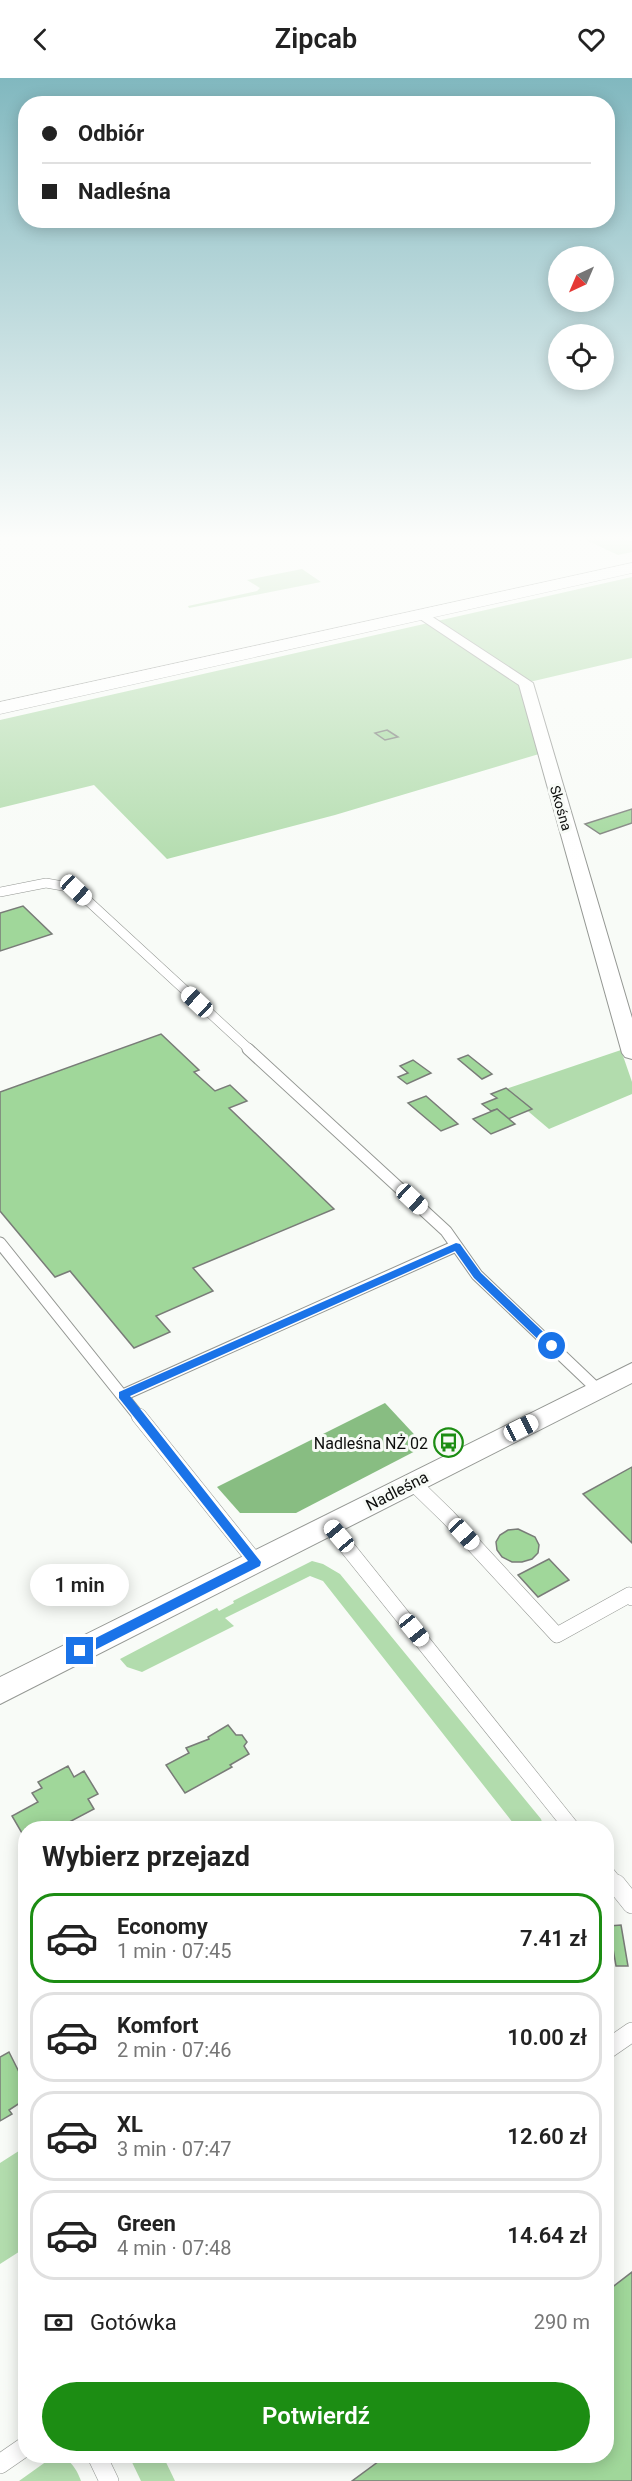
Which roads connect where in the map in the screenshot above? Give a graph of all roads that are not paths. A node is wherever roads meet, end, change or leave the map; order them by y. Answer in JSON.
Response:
{"nodes":[{"id":1,"x":273,"y":647,"type":"edge"},
{"id":2,"x":472,"y":647,"type":"edge"},
{"id":3,"x":0,"y":708,"type":"edge"},
{"id":4,"x":0,"y":892,"type":"edge"},
{"id":5,"x":632,"y":1053,"type":"edge"},
{"id":6,"x":0,"y":1243,"type":"edge"},
{"id":7,"x":456,"y":1246,"type":"junction"},
{"id":8,"x":632,"y":1371,"type":"edge"},
{"id":9,"x":597,"y":1389,"type":"junction"},
{"id":10,"x":123,"y":1395,"type":"junction"},
{"id":11,"x":413,"y":1483,"type":"junction"},
{"id":12,"x":330,"y":1526,"type":"junction"},
{"id":13,"x":256,"y":1562,"type":"junction"},
{"id":14,"x":632,"y":1598,"type":"edge"},
{"id":15,"x":0,"y":1691,"type":"edge"},
{"id":16,"x":566,"y":1821,"type":"edge"},
{"id":17,"x":614,"y":1882,"type":"edge"},
{"id":18,"x":632,"y":1904,"type":"edge"},
{"id":19,"x":632,"y":2032,"type":"edge"},
{"id":20,"x":614,"y":2044,"type":"edge"},
{"id":21,"x":18,"y":2452,"type":"edge"},
{"id":22,"x":100,"y":2463,"type":"edge"},
{"id":23,"x":0,"y":2464,"type":"edge"},
{"id":24,"x":109,"y":2481,"type":"edge"}],
"edges":[{"from":1,"to":3,"type":"main road"},
{"from":2,"to":5,"type":"street","name":"Skośna"},
{"from":4,"to":7,"type":"lane"},
{"from":6,"to":10,"type":"lane"},
{"from":7,"to":9,"type":"lane"},
{"from":7,"to":10,"type":"lane"},
{"from":8,"to":9,"type":"street","name":"Nadleśna"},
{"from":9,"to":11,"type":"street","name":"Nadleśna"},
{"from":10,"to":13,"type":"lane"},
{"from":11,"to":12,"type":"street","name":"Nadleśna"},
{"from":11,"to":14,"type":"lane"},
{"from":12,"to":13,"type":"street","name":"Nadleśna"},
{"from":12,"to":16,"type":"lane"},
{"from":13,"to":15,"type":"street","name":"Nadleśna"},
{"from":17,"to":18,"type":"lane"},
{"from":19,"to":20,"type":"lane"},
{"from":21,"to":23,"type":"lane"},
{"from":22,"to":24,"type":"lane"}]}
